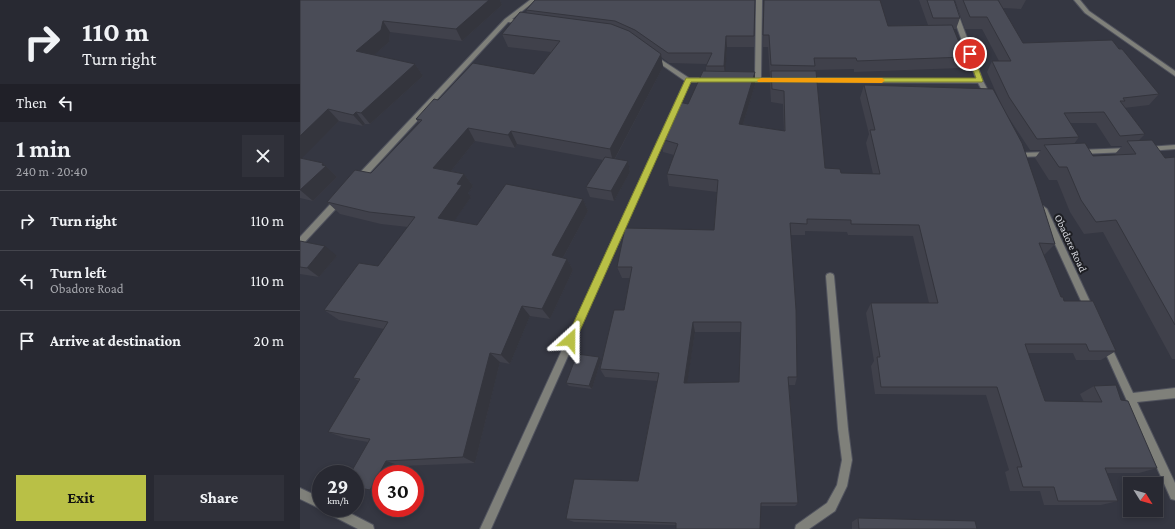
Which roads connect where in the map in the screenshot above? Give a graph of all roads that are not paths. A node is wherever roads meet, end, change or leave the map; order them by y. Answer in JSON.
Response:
{"nodes":[{"id":1,"x":533,"y":0,"type":"edge"},
{"id":2,"x":759,"y":0,"type":"edge"},
{"id":3,"x":950,"y":0,"type":"edge"},
{"id":4,"x":1077,"y":0,"type":"edge"},
{"id":5,"x":507,"y":20,"type":"junction"},
{"id":6,"x":530,"y":23,"type":"edge"},
{"id":7,"x":651,"y":55,"type":"edge"},
{"id":8,"x":1175,"y":74,"type":"edge"},
{"id":9,"x":688,"y":80,"type":"junction"},
{"id":10,"x":719,"y":80,"type":"edge"},
{"id":11,"x":735,"y":80,"type":"edge"},
{"id":12,"x":758,"y":80,"type":"junction"},
{"id":13,"x":790,"y":80,"type":"edge"},
{"id":14,"x":798,"y":80,"type":"edge"},
{"id":15,"x":980,"y":81,"type":"junction"},
{"id":16,"x":994,"y":108,"type":"edge"},
{"id":17,"x":1175,"y":147,"type":"edge"},
{"id":18,"x":1136,"y":149,"type":"edge"},
{"id":19,"x":1144,"y":149,"type":"edge"},
{"id":20,"x":1073,"y":152,"type":"edge"},
{"id":21,"x":1057,"y":153,"type":"edge"},
{"id":22,"x":1018,"y":155,"type":"edge"},
{"id":23,"x":354,"y":184,"type":"edge"},
{"id":24,"x":344,"y":195,"type":"edge"},
{"id":25,"x":1038,"y":198,"type":"edge"},
{"id":26,"x":300,"y":242,"type":"edge"},
{"id":27,"x":830,"y":276,"type":"dead end"},
{"id":28,"x":1095,"y":320,"type":"edge"},
{"id":29,"x":1101,"y":334,"type":"edge"},
{"id":30,"x":1175,"y":393,"type":"edge"},
{"id":31,"x":1132,"y":398,"type":"junction"},
{"id":32,"x":300,"y":493,"type":"edge"},
{"id":33,"x":1175,"y":495,"type":"edge"},
{"id":34,"x":312,"y":499,"type":"edge"},
{"id":35,"x":346,"y":517,"type":"edge"},
{"id":36,"x":369,"y":529,"type":"edge"},
{"id":37,"x":485,"y":529,"type":"edge"},
{"id":38,"x":800,"y":529,"type":"edge"}],
"edges":[{"from":1,"to":5,"type":"street"},
{"from":2,"to":12,"type":"street"},
{"from":3,"to":15,"type":"street"},
{"from":4,"to":8,"type":"street"},
{"from":5,"to":6,"type":"street"},
{"from":5,"to":23,"type":"street"},
{"from":7,"to":9,"type":"street"},
{"from":9,"to":10,"type":"street"},
{"from":9,"to":37,"type":"street"},
{"from":11,"to":12,"type":"street"},
{"from":12,"to":13,"type":"street"},
{"from":14,"to":15,"type":"street"},
{"from":15,"to":16,"type":"street"},
{"from":17,"to":19,"type":"street"},
{"from":18,"to":20,"type":"street"},
{"from":21,"to":22,"type":"street"},
{"from":24,"to":26,"type":"street"},
{"from":25,"to":28,"type":"street","name":"Obadore Road"},
{"from":27,"to":38,"type":"street"},
{"from":29,"to":31,"type":"street"},
{"from":30,"to":31,"type":"street"},
{"from":31,"to":33,"type":"street"},
{"from":32,"to":34,"type":"street"},
{"from":35,"to":36,"type":"street"}]}
